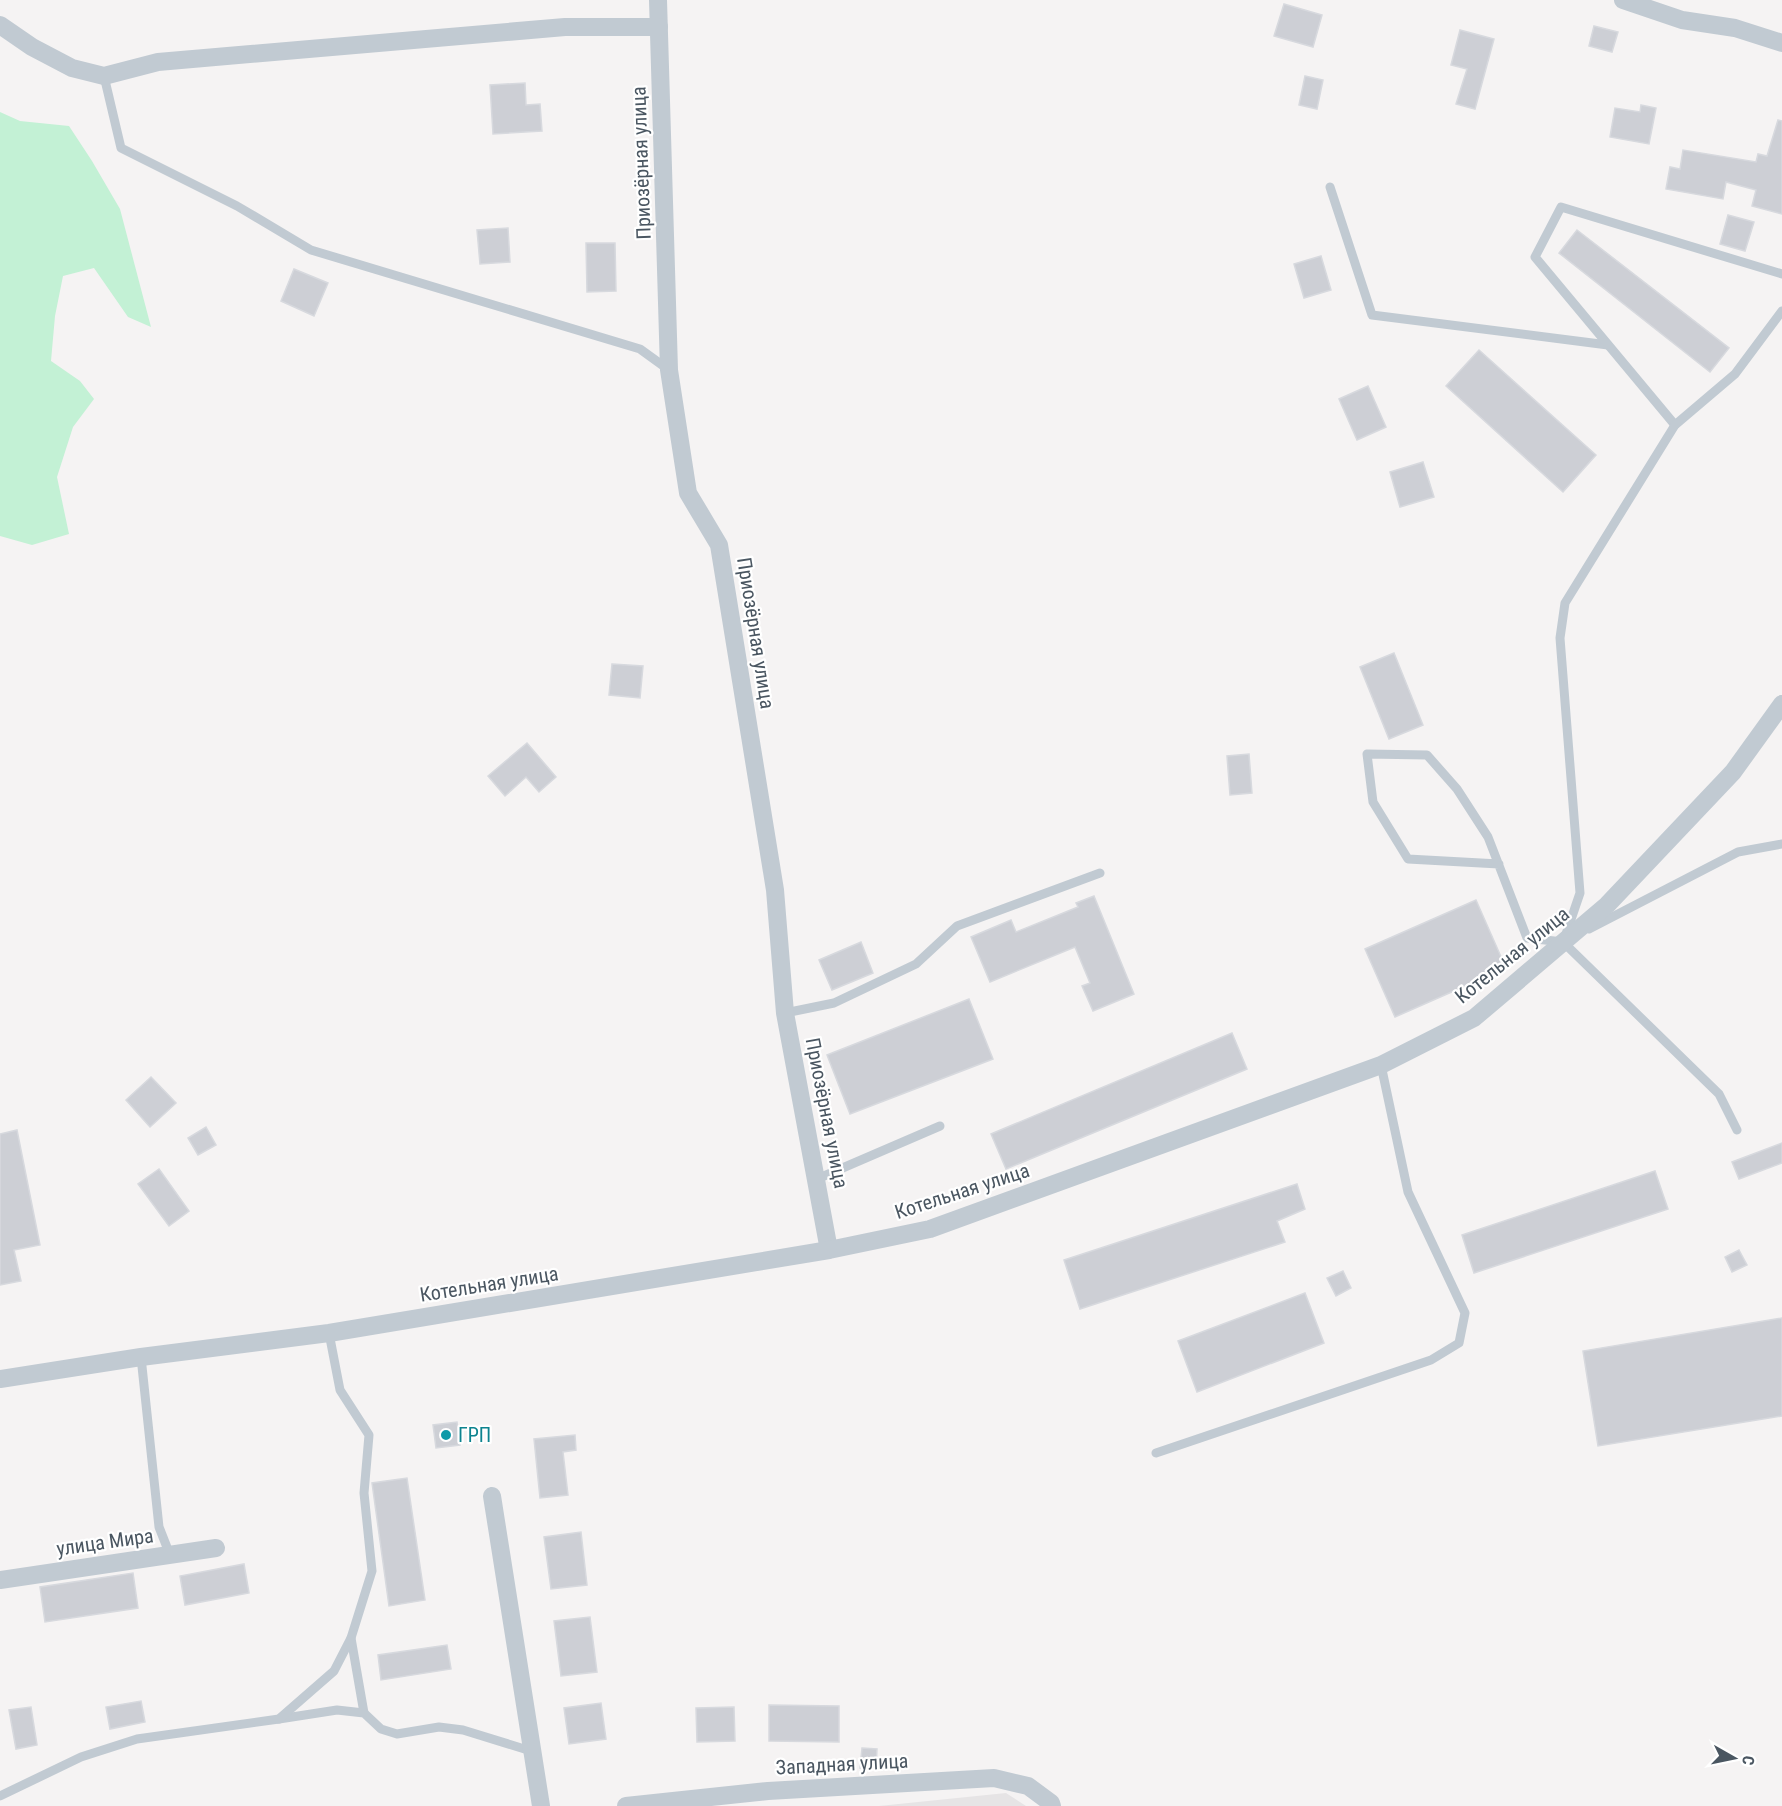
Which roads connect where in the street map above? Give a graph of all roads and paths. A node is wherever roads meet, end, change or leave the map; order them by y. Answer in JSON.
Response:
{"nodes":[{"id":1,"x":658,"y":0,"type":"edge"},
{"id":2,"x":1623,"y":0,"type":"edge"},
{"id":3,"x":0,"y":25,"type":"edge"},
{"id":4,"x":659,"y":27,"type":"junction"},
{"id":5,"x":1782,"y":43,"type":"edge"},
{"id":6,"x":104,"y":76,"type":"junction"},
{"id":7,"x":1330,"y":187,"type":"dead end"},
{"id":8,"x":1782,"y":273,"type":"edge"},
{"id":9,"x":1782,"y":311,"type":"edge"},
{"id":10,"x":1608,"y":345,"type":"junction"},
{"id":11,"x":669,"y":370,"type":"junction"},
{"id":12,"x":1675,"y":425,"type":"junction"},
{"id":13,"x":1782,"y":704,"type":"edge"},
{"id":14,"x":1782,"y":844,"type":"edge"},
{"id":15,"x":1499,"y":864,"type":"junction"},
{"id":16,"x":1100,"y":873,"type":"dead end"},
{"id":17,"x":1563,"y":942,"type":"junction"},
{"id":18,"x":785,"y":1013,"type":"junction"},
{"id":19,"x":1381,"y":1065,"type":"junction"},
{"id":20,"x":940,"y":1126,"type":"dead end"},
{"id":21,"x":1737,"y":1130,"type":"dead end"},
{"id":22,"x":817,"y":1179,"type":"junction"},
{"id":23,"x":829,"y":1250,"type":"junction"},
{"id":24,"x":329,"y":1334,"type":"junction"},
{"id":25,"x":141,"y":1357,"type":"junction"},
{"id":26,"x":0,"y":1379,"type":"edge"},
{"id":27,"x":1156,"y":1453,"type":"dead end"},
{"id":28,"x":492,"y":1496,"type":"dead end"},
{"id":29,"x":216,"y":1548,"type":"dead end"},
{"id":30,"x":170,"y":1555,"type":"junction"},
{"id":31,"x":0,"y":1580,"type":"edge"},
{"id":32,"x":351,"y":1638,"type":"junction"},
{"id":33,"x":364,"y":1713,"type":"junction"},
{"id":34,"x":279,"y":1719,"type":"junction"},
{"id":35,"x":531,"y":1751,"type":"junction"},
{"id":36,"x":0,"y":1797,"type":"edge"},
{"id":37,"x":541,"y":1806,"type":"edge"},
{"id":38,"x":626,"y":1806,"type":"edge"},
{"id":39,"x":1052,"y":1806,"type":"edge"}],
"edges":[{"from":1,"to":4,"type":"street","name":"Приозёрная улица"},
{"from":2,"to":5,"type":"street"},
{"from":3,"to":6,"type":"street"},
{"from":4,"to":6,"type":"street"},
{"from":4,"to":11,"type":"street","name":"Приозёрная улица"},
{"from":6,"to":11,"type":"lane"},
{"from":7,"to":10,"type":"lane"},
{"from":8,"to":10,"type":"lane"},
{"from":9,"to":12,"type":"lane"},
{"from":10,"to":12,"type":"lane"},
{"from":11,"to":18,"type":"street","name":"Приозёрная улица"},
{"from":12,"to":17,"type":"lane"},
{"from":13,"to":17,"type":"street","name":"Котельная улица"},
{"from":14,"to":17,"type":"lane"},
{"from":15,"to":15,"type":"lane"},
{"from":15,"to":17,"type":"lane"},
{"from":16,"to":18,"type":"lane"},
{"from":17,"to":19,"type":"street","name":"Котельная улица"},
{"from":17,"to":21,"type":"lane"},
{"from":18,"to":22,"type":"street","name":"Приозёрная улица"},
{"from":19,"to":23,"type":"street","name":"Котельная улица"},
{"from":19,"to":27,"type":"lane"},
{"from":20,"to":22,"type":"lane"},
{"from":22,"to":23,"type":"street","name":"Приозёрная улица"},
{"from":23,"to":24,"type":"street","name":"Котельная улица"},
{"from":24,"to":25,"type":"street","name":"Котельная улица"},
{"from":24,"to":32,"type":"lane"},
{"from":25,"to":26,"type":"street","name":"Котельная улица"},
{"from":25,"to":30,"type":"lane"},
{"from":28,"to":35,"type":"street"},
{"from":29,"to":30,"type":"street","name":"улица Мира"},
{"from":30,"to":31,"type":"street","name":"улица Мира"},
{"from":32,"to":33,"type":"lane"},
{"from":32,"to":34,"type":"lane"},
{"from":33,"to":34,"type":"lane"},
{"from":33,"to":35,"type":"lane"},
{"from":34,"to":36,"type":"lane"},
{"from":35,"to":37,"type":"street"},
{"from":38,"to":39,"type":"street","name":"Западная улица"}]}
